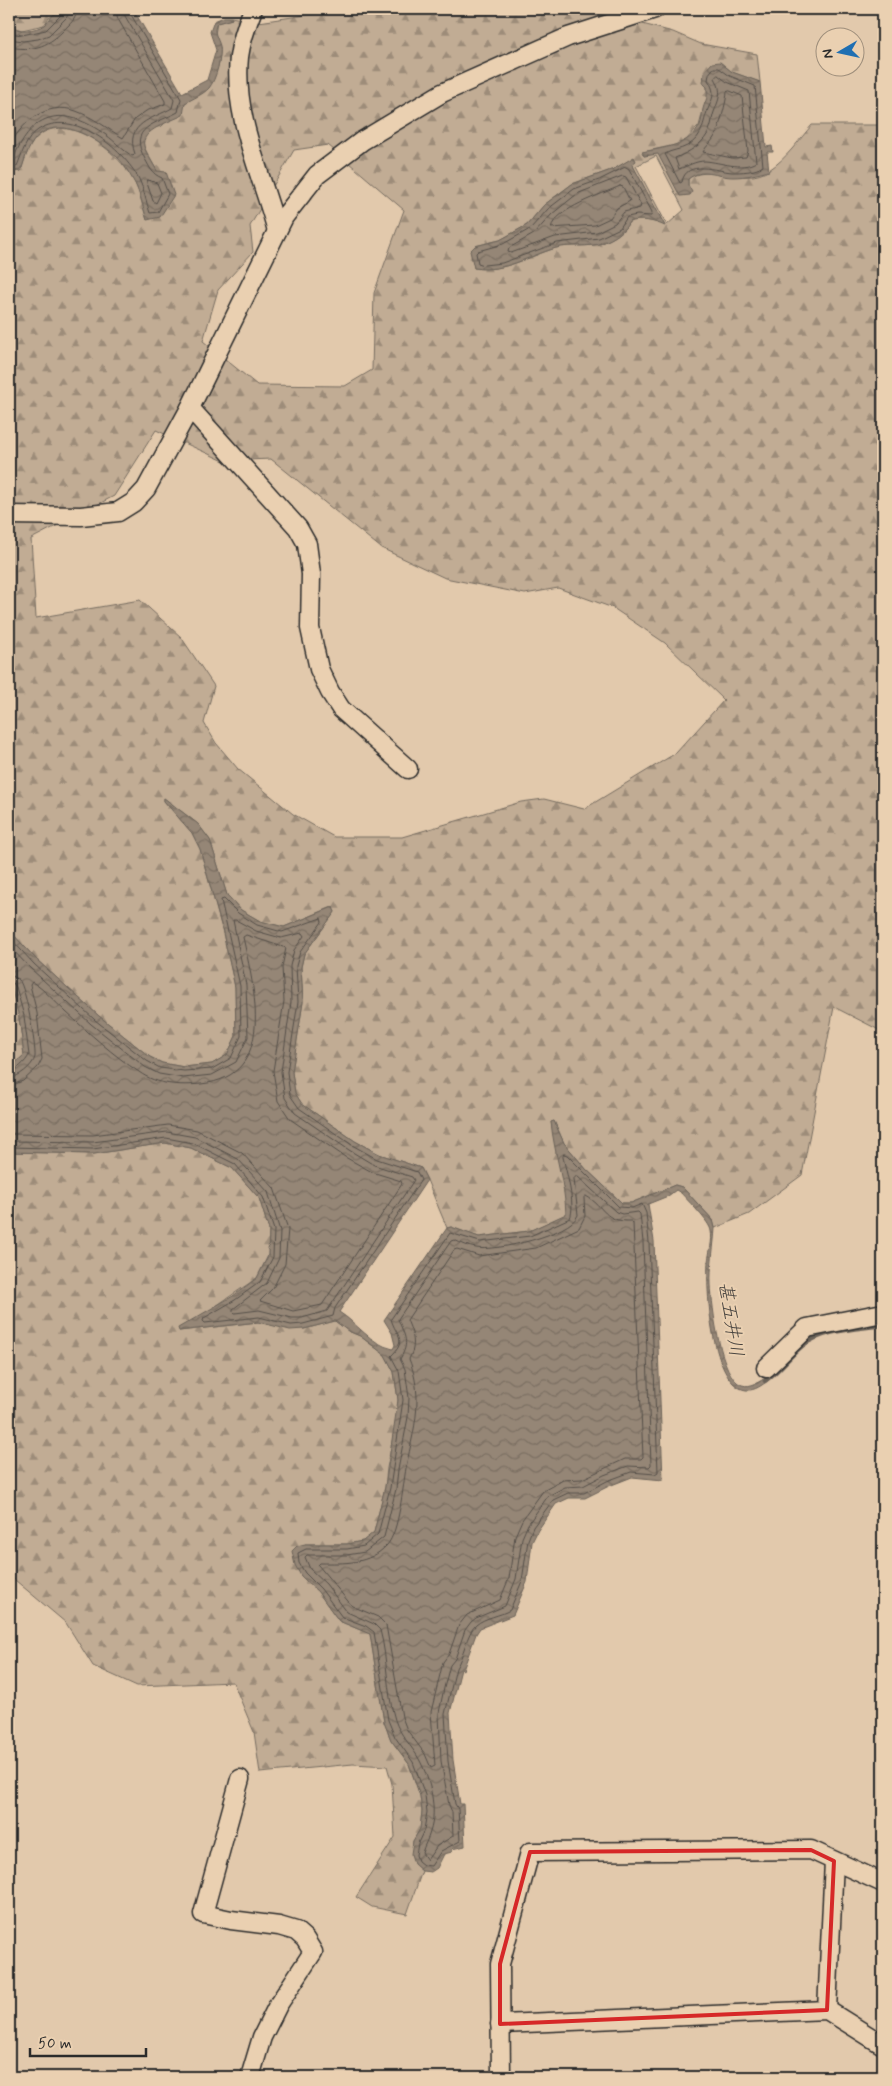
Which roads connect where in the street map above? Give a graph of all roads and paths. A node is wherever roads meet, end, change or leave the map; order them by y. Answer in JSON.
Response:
{"nodes":[{"id":1,"x":253,"y":9,"type":"edge"},
{"id":2,"x":655,"y":9,"type":"edge"},
{"id":3,"x":277,"y":232,"type":"junction"},
{"id":4,"x":190,"y":408,"type":"junction"},
{"id":5,"x":9,"y":515,"type":"edge"},
{"id":6,"x":408,"y":768,"type":"dead end"},
{"id":7,"x":883,"y":1313,"type":"edge"},
{"id":8,"x":766,"y":1368,"type":"dead end"},
{"id":9,"x":240,"y":1779,"type":"dead end"},
{"id":10,"x":834,"y":1861,"type":"junction"},
{"id":11,"x":883,"y":1883,"type":"edge"},
{"id":12,"x":827,"y":2010,"type":"junction"},
{"id":13,"x":500,"y":2024,"type":"junction"},
{"id":14,"x":883,"y":2044,"type":"edge"},
{"id":15,"x":250,"y":2077,"type":"edge"},
{"id":16,"x":500,"y":2077,"type":"edge"}],
"edges":[{"from":1,"to":3,"type":"street"},
{"from":2,"to":3,"type":"street"},
{"from":3,"to":4,"type":"street"},
{"from":4,"to":5,"type":"street"},
{"from":4,"to":6,"type":"street"},
{"from":7,"to":8,"type":"street"},
{"from":9,"to":15,"type":"street"},
{"from":10,"to":11,"type":"street"},
{"from":10,"to":12,"type":"street"},
{"from":10,"to":13,"type":"street"},
{"from":12,"to":13,"type":"street"},
{"from":12,"to":14,"type":"street"},
{"from":13,"to":16,"type":"street"}]}
